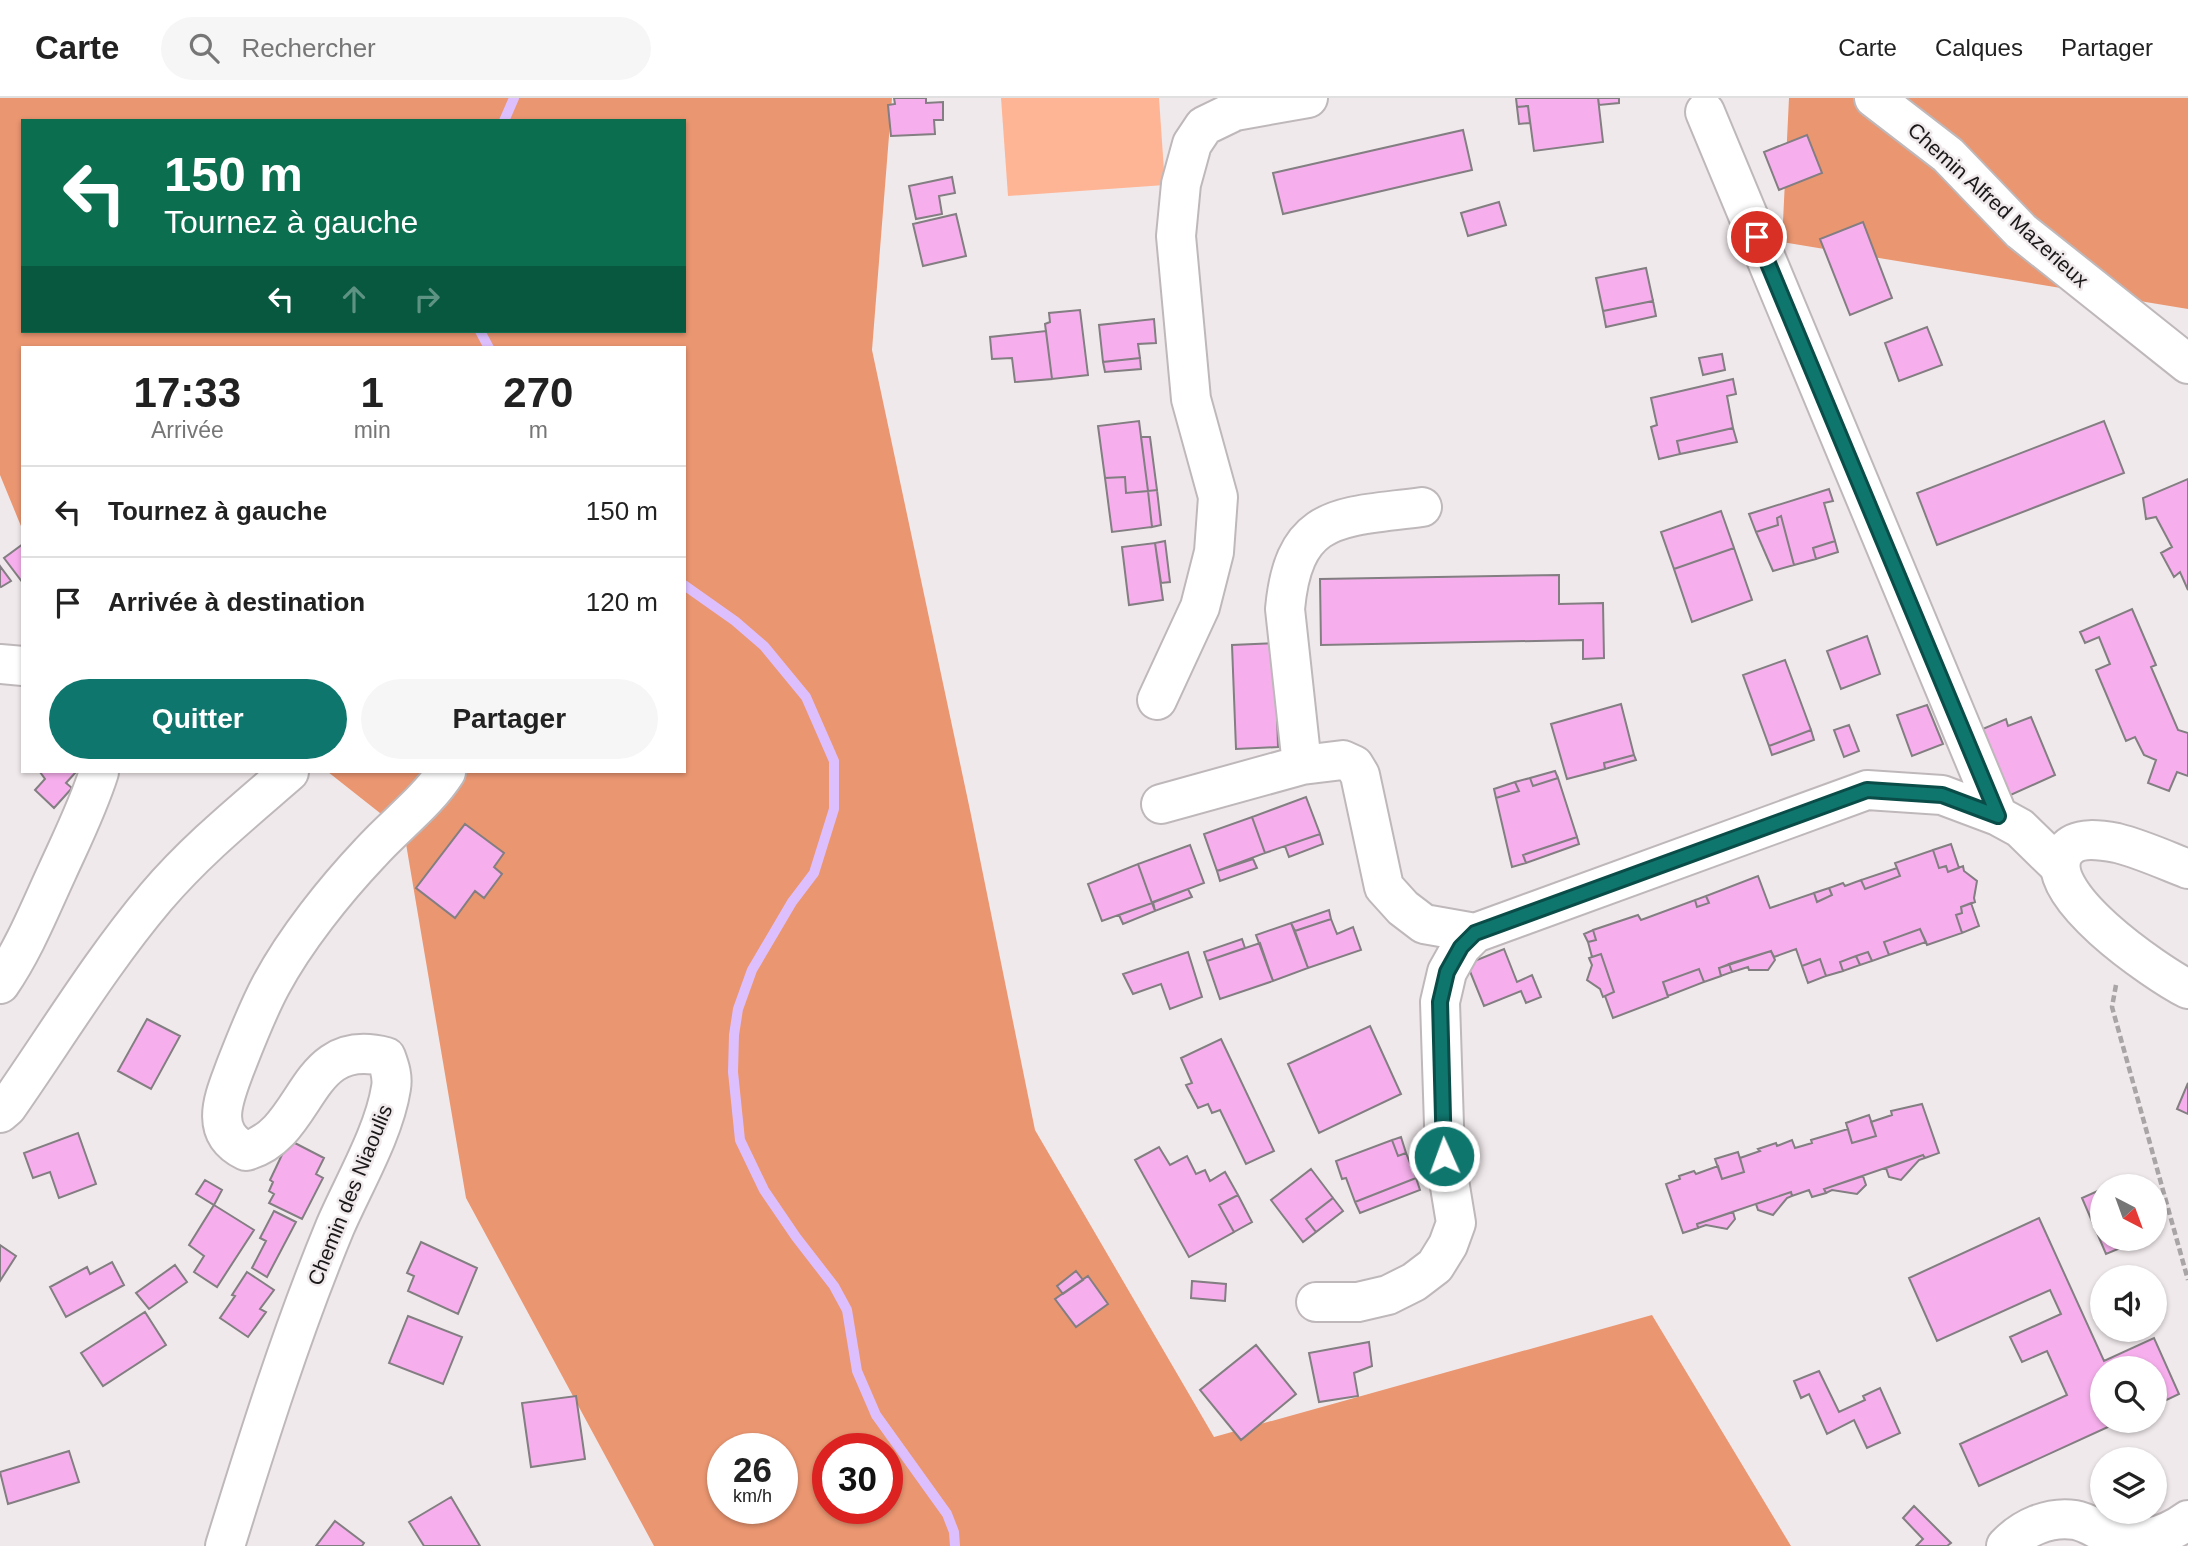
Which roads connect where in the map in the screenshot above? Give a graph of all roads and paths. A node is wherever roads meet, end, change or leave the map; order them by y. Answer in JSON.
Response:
{"nodes":[{"id":1,"x":1308,"y":98,"type":"edge"},
{"id":2,"x":1874,"y":98,"type":"edge"},
{"id":3,"x":1705,"y":112,"type":"dead end"},
{"id":4,"x":2188,"y":364,"type":"edge"},
{"id":5,"x":1422,"y":507,"type":"dead end"},
{"id":6,"x":0,"y":664,"type":"edge"},
{"id":7,"x":21,"y":666,"type":"edge"},
{"id":8,"x":1157,"y":699,"type":"dead end"},
{"id":9,"x":1302,"y":765,"type":"junction"},
{"id":10,"x":99,"y":773,"type":"edge"},
{"id":11,"x":288,"y":773,"type":"edge"},
{"id":12,"x":445,"y":773,"type":"edge"},
{"id":13,"x":1161,"y":804,"type":"dead end"},
{"id":14,"x":1998,"y":816,"type":"junction"},
{"id":15,"x":2059,"y":866,"type":"junction"},
{"id":16,"x":2188,"y":869,"type":"edge"},
{"id":17,"x":1475,"y":933,"type":"junction"},
{"id":18,"x":2127,"y":951,"type":"junction"},
{"id":19,"x":0,"y":984,"type":"edge"},
{"id":20,"x":2188,"y":989,"type":"edge"},
{"id":21,"x":0,"y":1113,"type":"edge"},
{"id":22,"x":2188,"y":1280,"type":"edge"},
{"id":23,"x":1316,"y":1303,"type":"dead end"},
{"id":24,"x":2188,"y":1520,"type":"edge"},
{"id":25,"x":225,"y":1546,"type":"edge"},
{"id":26,"x":2006,"y":1546,"type":"edge"}],
"edges":[{"from":1,"to":8,"type":"street"},
{"from":2,"to":4,"type":"street","name":"Chemin Alfred Mazerieux"},
{"from":3,"to":14,"type":"street"},
{"from":5,"to":9,"type":"street"},
{"from":6,"to":7,"type":"street"},
{"from":9,"to":13,"type":"street"},
{"from":9,"to":17,"type":"street"},
{"from":10,"to":19,"type":"street"},
{"from":11,"to":21,"type":"street"},
{"from":12,"to":25,"type":"street","name":"Chemin des Niaoulis"},
{"from":14,"to":15,"type":"street"},
{"from":14,"to":17,"type":"street"},
{"from":15,"to":16,"type":"street"},
{"from":15,"to":18,"type":"street"},
{"from":17,"to":23,"type":"street"},
{"from":18,"to":20,"type":"street"},
{"from":18,"to":22,"type":"path"},
{"from":24,"to":26,"type":"street"}]}
